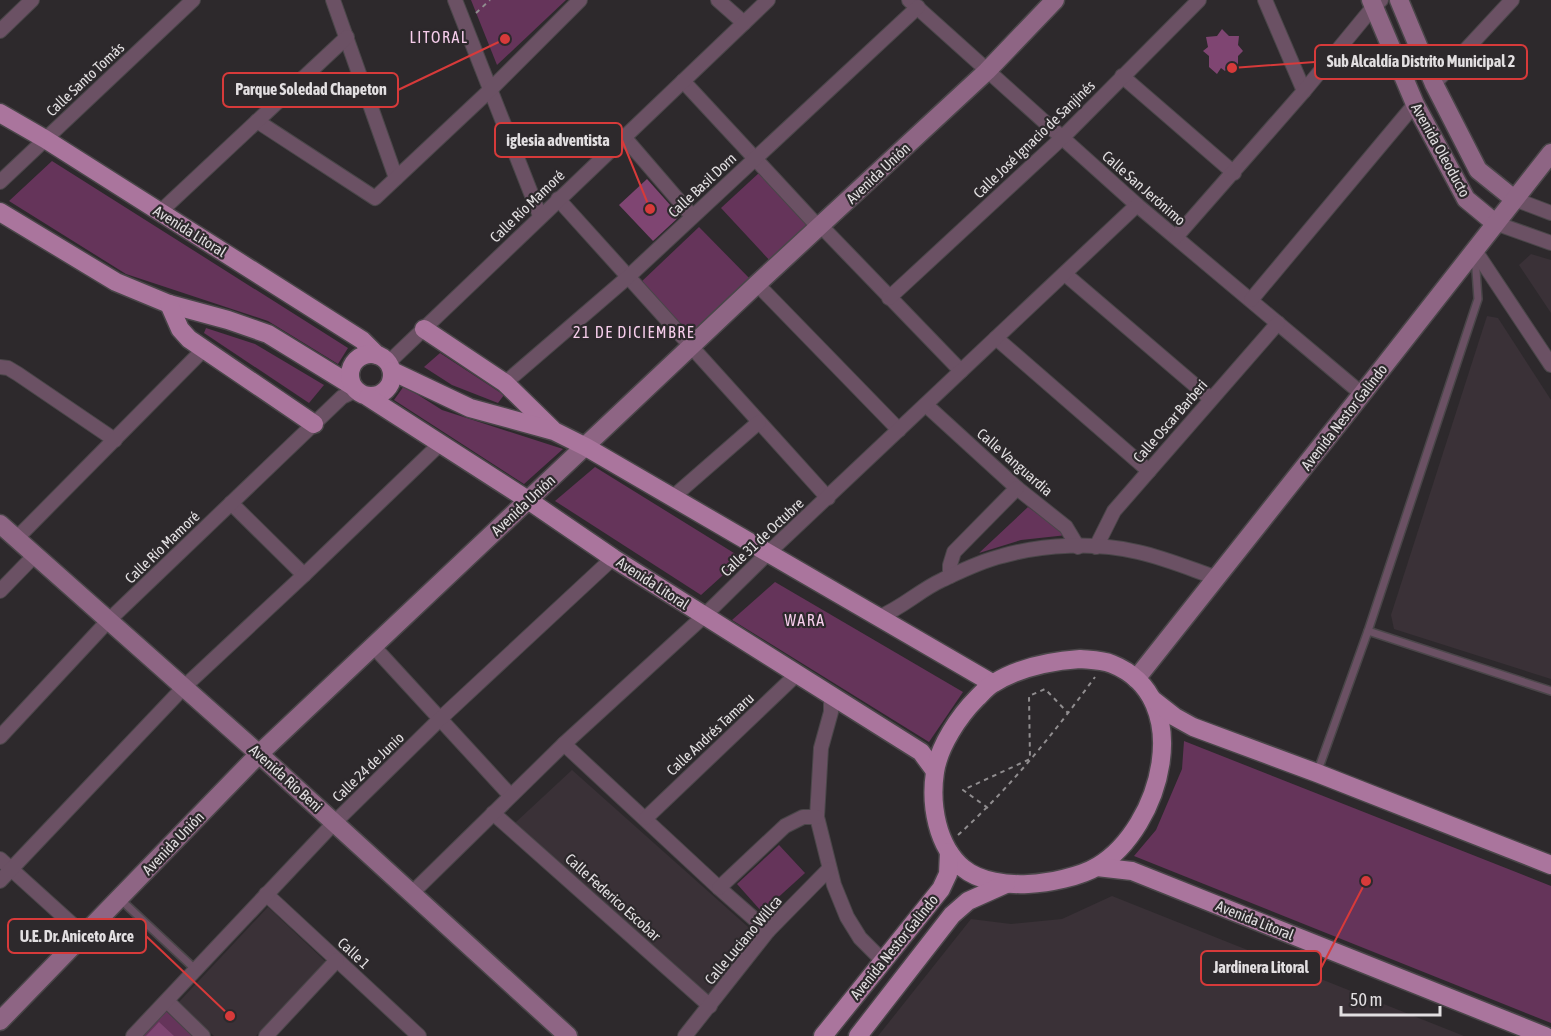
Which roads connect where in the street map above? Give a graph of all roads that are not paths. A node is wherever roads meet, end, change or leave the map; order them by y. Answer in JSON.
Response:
{"nodes":[{"id":1,"x":32,"y":0,"type":"edge"},
{"id":2,"x":193,"y":0,"type":"edge"},
{"id":3,"x":333,"y":0,"type":"edge"},
{"id":4,"x":455,"y":0,"type":"edge"},
{"id":5,"x":580,"y":0,"type":"edge"},
{"id":6,"x":718,"y":0,"type":"edge"},
{"id":7,"x":768,"y":0,"type":"edge"},
{"id":8,"x":1055,"y":0,"type":"edge"},
{"id":9,"x":1199,"y":0,"type":"edge"},
{"id":10,"x":1265,"y":0,"type":"edge"},
{"id":11,"x":1400,"y":0,"type":"edge"},
{"id":12,"x":1512,"y":0,"type":"edge"},
{"id":13,"x":1375,"y":2,"type":"edge"},
{"id":14,"x":913,"y":4,"type":"edge"},
{"id":15,"x":744,"y":23,"type":"junction"},
{"id":16,"x":0,"y":31,"type":"edge"},
{"id":17,"x":347,"y":37,"type":"junction"},
{"id":18,"x":987,"y":71,"type":"junction"},
{"id":19,"x":1122,"y":76,"type":"junction"},
{"id":20,"x":683,"y":81,"type":"junction"},
{"id":21,"x":1434,"y":84,"type":"junction"},
{"id":22,"x":490,"y":90,"type":"junction"},
{"id":23,"x":1304,"y":91,"type":"junction"},
{"id":24,"x":1415,"y":104,"type":"junction"},
{"id":25,"x":0,"y":113,"type":"edge"},
{"id":26,"x":256,"y":121,"type":"junction"},
{"id":27,"x":624,"y":137,"type":"junction"},
{"id":28,"x":1063,"y":137,"type":"junction"},
{"id":29,"x":45,"y":139,"type":"junction"},
{"id":30,"x":1551,"y":153,"type":"edge"},
{"id":31,"x":755,"y":159,"type":"junction"},
{"id":32,"x":1234,"y":173,"type":"junction"},
{"id":33,"x":396,"y":178,"type":"junction"},
{"id":34,"x":0,"y":182,"type":"edge"},
{"id":35,"x":558,"y":199,"type":"junction"},
{"id":36,"x":1514,"y":199,"type":"junction"},
{"id":37,"x":1137,"y":205,"type":"junction"},
{"id":38,"x":0,"y":212,"type":"edge"},
{"id":39,"x":160,"y":212,"type":"junction"},
{"id":40,"x":1551,"y":213,"type":"edge"},
{"id":41,"x":540,"y":216,"type":"junction"},
{"id":42,"x":692,"y":216,"type":"junction"},
{"id":43,"x":1495,"y":223,"type":"junction"},
{"id":44,"x":821,"y":226,"type":"junction"},
{"id":45,"x":1176,"y":237,"type":"junction"},
{"id":46,"x":1551,"y":243,"type":"edge"},
{"id":47,"x":1474,"y":249,"type":"junction"},
{"id":48,"x":1065,"y":274,"type":"junction"},
{"id":49,"x":628,"y":277,"type":"junction"},
{"id":50,"x":757,"y":284,"type":"junction"},
{"id":51,"x":890,"y":298,"type":"junction"},
{"id":52,"x":1251,"y":300,"type":"junction"},
{"id":53,"x":169,"y":304,"type":"junction"},
{"id":54,"x":1278,"y":323,"type":"junction"},
{"id":55,"x":424,"y":329,"type":"junction"},
{"id":56,"x":996,"y":338,"type":"junction"},
{"id":57,"x":692,"y":347,"type":"junction"},
{"id":58,"x":204,"y":349,"type":"junction"},
{"id":59,"x":385,"y":363,"type":"junction"},
{"id":60,"x":1551,"y":365,"type":"edge"},
{"id":61,"x":0,"y":367,"type":"edge"},
{"id":62,"x":961,"y":371,"type":"junction"},
{"id":63,"x":506,"y":383,"type":"junction"},
{"id":64,"x":358,"y":391,"type":"junction"},
{"id":65,"x":1362,"y":394,"type":"junction"},
{"id":66,"x":1211,"y":399,"type":"junction"},
{"id":67,"x":926,"y":405,"type":"junction"},
{"id":68,"x":759,"y":422,"type":"junction"},
{"id":69,"x":314,"y":424,"type":"junction"},
{"id":70,"x":899,"y":430,"type":"junction"},
{"id":71,"x":554,"y":431,"type":"junction"},
{"id":72,"x":115,"y":440,"type":"junction"},
{"id":73,"x":441,"y":443,"type":"junction"},
{"id":74,"x":586,"y":447,"type":"junction"},
{"id":75,"x":1149,"y":471,"type":"junction"},
{"id":76,"x":1017,"y":488,"type":"junction"},
{"id":77,"x":673,"y":497,"type":"junction"},
{"id":78,"x":828,"y":498,"type":"junction"},
{"id":79,"x":528,"y":500,"type":"junction"},
{"id":80,"x":231,"y":503,"type":"junction"},
{"id":81,"x":0,"y":524,"type":"edge"},
{"id":82,"x":16,"y":538,"type":"junction"},
{"id":83,"x":1078,"y":547,"type":"junction"},
{"id":84,"x":1096,"y":547,"type":"junction"},
{"id":85,"x":768,"y":553,"type":"junction"},
{"id":86,"x":35,"y":555,"type":"junction"},
{"id":87,"x":613,"y":558,"type":"junction"},
{"id":88,"x":304,"y":575,"type":"junction"},
{"id":89,"x":950,"y":576,"type":"junction"},
{"id":90,"x":1217,"y":578,"type":"junction"},
{"id":91,"x":0,"y":591,"type":"edge"},
{"id":92,"x":704,"y":616,"type":"junction"},
{"id":93,"x":879,"y":617,"type":"junction"},
{"id":94,"x":108,"y":621,"type":"junction"},
{"id":95,"x":1368,"y":631,"type":"junction"},
{"id":96,"x":374,"y":647,"type":"junction"},
{"id":97,"x":796,"y":675,"type":"junction"},
{"id":98,"x":1136,"y":679,"type":"junction"},
{"id":99,"x":992,"y":683,"type":"junction"},
{"id":100,"x":184,"y":687,"type":"junction"},
{"id":101,"x":1551,"y":691,"type":"edge"},
{"id":102,"x":831,"y":695,"type":"junction"},
{"id":103,"x":1151,"y":698,"type":"junction"},
{"id":104,"x":441,"y":718,"type":"junction"},
{"id":105,"x":0,"y":737,"type":"edge"},
{"id":106,"x":564,"y":744,"type":"junction"},
{"id":107,"x":259,"y":754,"type":"junction"},
{"id":108,"x":935,"y":771,"type":"junction"},
{"id":109,"x":1317,"y":773,"type":"junction"},
{"id":110,"x":510,"y":795,"type":"junction"},
{"id":111,"x":493,"y":813,"type":"junction"},
{"id":112,"x":817,"y":817,"type":"junction"},
{"id":113,"x":646,"y":818,"type":"junction"},
{"id":114,"x":334,"y":823,"type":"junction"},
{"id":115,"x":948,"y":849,"type":"junction"},
{"id":116,"x":0,"y":859,"type":"edge"},
{"id":117,"x":1551,"y":865,"type":"edge"},
{"id":118,"x":1097,"y":867,"type":"junction"},
{"id":119,"x":11,"y":869,"type":"junction"},
{"id":120,"x":830,"y":869,"type":"junction"},
{"id":121,"x":0,"y":881,"type":"edge"},
{"id":122,"x":1006,"y":884,"type":"junction"},
{"id":123,"x":719,"y":888,"type":"junction"},
{"id":124,"x":412,"y":893,"type":"junction"},
{"id":125,"x":266,"y":894,"type":"junction"},
{"id":126,"x":119,"y":898,"type":"junction"},
{"id":127,"x":768,"y":931,"type":"junction"},
{"id":128,"x":84,"y":935,"type":"junction"},
{"id":129,"x":337,"y":960,"type":"junction"},
{"id":130,"x":884,"y":960,"type":"junction"},
{"id":131,"x":196,"y":970,"type":"junction"},
{"id":132,"x":167,"y":1001,"type":"junction"},
{"id":133,"x":710,"y":1006,"type":"junction"},
{"id":134,"x":0,"y":1021,"type":"edge"},
{"id":135,"x":409,"y":1033,"type":"edge"},
{"id":136,"x":558,"y":1033,"type":"edge"},
{"id":137,"x":133,"y":1036,"type":"edge"},
{"id":138,"x":203,"y":1036,"type":"edge"},
{"id":139,"x":266,"y":1036,"type":"edge"},
{"id":140,"x":685,"y":1036,"type":"edge"},
{"id":141,"x":823,"y":1036,"type":"edge"},
{"id":142,"x":858,"y":1036,"type":"edge"},
{"id":143,"x":1545,"y":1036,"type":"edge"}],
"edges":[{"from":1,"to":16,"type":"street"},
{"from":2,"to":29,"type":"street","name":"Calle Santo Tomás"},
{"from":3,"to":17,"type":"street"},
{"from":4,"to":22,"type":"street"},
{"from":5,"to":22,"type":"street"},
{"from":6,"to":15,"type":"street"},
{"from":7,"to":15,"type":"street","name":"Calle Río Mamoré"},
{"from":8,"to":18,"type":"street","name":"Avenida Unión"},
{"from":9,"to":19,"type":"street","name":"Calle José Ignacio de Sanjinés"},
{"from":10,"to":23,"type":"street"},
{"from":11,"to":21,"type":"street","name":"Avenida Oleoducto"},
{"from":12,"to":21,"type":"street"},
{"from":13,"to":23,"type":"street"},
{"from":13,"to":24,"type":"street","name":"Avenida Oleoducto"},
{"from":14,"to":18,"type":"street","name":"Calle San Jerónimo"},
{"from":14,"to":31,"type":"street","name":"Calle Basil Dorn"},
{"from":15,"to":20,"type":"street","name":"Calle Río Mamoré"},
{"from":17,"to":26,"type":"street"},
{"from":17,"to":33,"type":"street"},
{"from":18,"to":28,"type":"street","name":"Calle San Jerónimo"},
{"from":18,"to":44,"type":"street","name":"Avenida Unión"},
{"from":19,"to":28,"type":"street","name":"Calle José Ignacio de Sanjinés"},
{"from":19,"to":32,"type":"street"},
{"from":20,"to":27,"type":"street","name":"Calle Río Mamoré"},
{"from":20,"to":31,"type":"street"},
{"from":21,"to":36,"type":"street","name":"Avenida Oleoducto"},
{"from":22,"to":33,"type":"street"},
{"from":22,"to":41,"type":"street"},
{"from":23,"to":32,"type":"street"},
{"from":24,"to":43,"type":"street","name":"Avenida Oleoducto"},
{"from":24,"to":52,"type":"street"},
{"from":25,"to":29,"type":"main road","name":"Avenida Litoral"},
{"from":26,"to":33,"type":"street"},
{"from":26,"to":39,"type":"street"},
{"from":27,"to":35,"type":"street","name":"Calle Río Mamoré"},
{"from":27,"to":42,"type":"street"},
{"from":28,"to":37,"type":"street","name":"Calle San Jerónimo"},
{"from":28,"to":51,"type":"street","name":"Calle José Ignacio de Sanjinés"},
{"from":29,"to":34,"type":"street","name":"Calle Santo Tomás"},
{"from":29,"to":39,"type":"main road","name":"Avenida Litoral"},
{"from":30,"to":36,"type":"street","name":"Avenida Nestor Galindo"},
{"from":31,"to":42,"type":"street","name":"Calle Basil Dorn"},
{"from":31,"to":44,"type":"street"},
{"from":32,"to":45,"type":"street"},
{"from":35,"to":41,"type":"street","name":"Calle Río Mamoré"},
{"from":35,"to":49,"type":"street"},
{"from":36,"to":40,"type":"street"},
{"from":36,"to":43,"type":"street","name":"Avenida Nestor Galindo"},
{"from":37,"to":45,"type":"street","name":"Calle San Jerónimo"},
{"from":37,"to":48,"type":"street","name":"Calle 31 de Octubre"},
{"from":38,"to":53,"type":"main road","name":"Avenida Litoral"},
{"from":39,"to":59,"type":"main road","name":"Avenida Litoral"},
{"from":41,"to":55,"type":"street","name":"Calle Río Mamoré"},
{"from":42,"to":49,"type":"street","name":"Calle Basil Dorn"},
{"from":43,"to":46,"type":"street"},
{"from":43,"to":47,"type":"street","name":"Avenida Nestor Galindo"},
{"from":44,"to":50,"type":"street","name":"Avenida Unión"},
{"from":44,"to":51,"type":"street"},
{"from":45,"to":52,"type":"street","name":"Calle San Jerónimo"},
{"from":47,"to":60,"type":"street"},
{"from":47,"to":65,"type":"street","name":"Avenida Nestor Galindo"},
{"from":47,"to":95,"type":"lane"},
{"from":48,"to":56,"type":"street","name":"Calle 31 de Octubre"},
{"from":48,"to":66,"type":"street"},
{"from":49,"to":57,"type":"street"},
{"from":49,"to":63,"type":"street","name":"Calle Basil Dorn"},
{"from":50,"to":57,"type":"street","name":"Avenida Unión"},
{"from":50,"to":70,"type":"street"},
{"from":51,"to":62,"type":"street"},
{"from":52,"to":54,"type":"street","name":"Calle San Jerónimo"},
{"from":53,"to":58,"type":"main road"},
{"from":53,"to":64,"type":"main road","name":"Avenida Litoral"},
{"from":54,"to":65,"type":"street","name":"Calle San Jerónimo"},
{"from":54,"to":66,"type":"street","name":"Calle Oscar Barberi"},
{"from":55,"to":59,"type":"street","name":"Calle Río Mamoré"},
{"from":55,"to":63,"type":"main road"},
{"from":56,"to":62,"type":"street","name":"Calle 31 de Octubre"},
{"from":56,"to":75,"type":"street"},
{"from":57,"to":68,"type":"street"},
{"from":57,"to":74,"type":"street","name":"Avenida Unión"},
{"from":58,"to":69,"type":"main road"},
{"from":58,"to":72,"type":"street"},
{"from":59,"to":64,"type":"main road"},
{"from":59,"to":64,"type":"main road"},
{"from":59,"to":71,"type":"main road","name":"Avenida Litoral"},
{"from":61,"to":72,"type":"street"},
{"from":62,"to":67,"type":"street","name":"Calle 31 de Octubre"},
{"from":63,"to":71,"type":"main road"},
{"from":64,"to":69,"type":"street","name":"Calle Río Mamoré"},
{"from":64,"to":73,"type":"main road","name":"Avenida Litoral"},
{"from":65,"to":90,"type":"street","name":"Avenida Nestor Galindo"},
{"from":66,"to":75,"type":"street","name":"Calle Oscar Barberi"},
{"from":67,"to":70,"type":"street","name":"Calle 31 de Octubre"},
{"from":67,"to":76,"type":"street","name":"Calle Vanguardia"},
{"from":68,"to":77,"type":"street"},
{"from":68,"to":78,"type":"street"},
{"from":69,"to":80,"type":"street","name":"Calle Río Mamoré"},
{"from":70,"to":78,"type":"street","name":"Calle 31 de Octubre"},
{"from":71,"to":74,"type":"main road","name":"Avenida Litoral"},
{"from":72,"to":82,"type":"street"},
{"from":73,"to":79,"type":"main road","name":"Avenida Litoral"},
{"from":73,"to":88,"type":"street"},
{"from":74,"to":77,"type":"main road","name":"Avenida Litoral"},
{"from":74,"to":79,"type":"street","name":"Avenida Unión"},
{"from":75,"to":84,"type":"street","name":"Calle Oscar Barberi"},
{"from":76,"to":83,"type":"street","name":"Calle Vanguardia"},
{"from":76,"to":89,"type":"street"},
{"from":77,"to":85,"type":"main road","name":"Avenida Litoral"},
{"from":78,"to":85,"type":"street","name":"Calle 31 de Octubre"},
{"from":79,"to":87,"type":"main road","name":"Avenida Litoral"},
{"from":79,"to":96,"type":"street","name":"Avenida Unión"},
{"from":80,"to":88,"type":"street"},
{"from":80,"to":94,"type":"street","name":"Calle Río Mamoré"},
{"from":81,"to":82,"type":"street","name":"Avenida Río Beni"},
{"from":82,"to":86,"type":"street","name":"Avenida Río Beni"},
{"from":83,"to":84,"type":"street"},
{"from":83,"to":89,"type":"street"},
{"from":84,"to":90,"type":"street"},
{"from":85,"to":92,"type":"street","name":"Calle 31 de Octubre"},
{"from":85,"to":93,"type":"main road","name":"Avenida Litoral"},
{"from":86,"to":91,"type":"street"},
{"from":86,"to":94,"type":"street","name":"Avenida Río Beni"},
{"from":87,"to":92,"type":"main road","name":"Avenida Litoral"},
{"from":87,"to":104,"type":"street","name":"Calle 24 de Junio"},
{"from":88,"to":100,"type":"street"},
{"from":89,"to":93,"type":"street"},
{"from":90,"to":98,"type":"street","name":"Avenida Nestor Galindo"},
{"from":92,"to":97,"type":"main road","name":"Avenida Litoral"},
{"from":92,"to":106,"type":"street","name":"Calle 31 de Octubre"},
{"from":93,"to":99,"type":"main road","name":"Avenida Litoral"},
{"from":94,"to":100,"type":"street","name":"Avenida Río Beni"},
{"from":94,"to":105,"type":"street","name":"Calle Río Mamoré"},
{"from":95,"to":101,"type":"lane"},
{"from":95,"to":109,"type":"lane"},
{"from":96,"to":104,"type":"street"},
{"from":96,"to":107,"type":"street","name":"Avenida Unión"},
{"from":97,"to":102,"type":"main road","name":"Avenida Litoral"},
{"from":97,"to":113,"type":"street","name":"Calle Andrés Tamaru"},
{"from":98,"to":99,"type":"main road"},
{"from":98,"to":103,"type":"main road"},
{"from":99,"to":108,"type":"main road"},
{"from":100,"to":107,"type":"street","name":"Avenida Río Beni"},
{"from":100,"to":119,"type":"street"},
{"from":102,"to":108,"type":"main road","name":"Avenida Litoral"},
{"from":102,"to":112,"type":"street"},
{"from":103,"to":109,"type":"main road"},
{"from":103,"to":118,"type":"main road"},
{"from":104,"to":110,"type":"street"},
{"from":104,"to":114,"type":"street","name":"Calle 24 de Junio"},
{"from":106,"to":110,"type":"street","name":"Calle 31 de Octubre"},
{"from":106,"to":113,"type":"street"},
{"from":107,"to":114,"type":"street","name":"Avenida Río Beni"},
{"from":107,"to":126,"type":"street","name":"Avenida Unión"},
{"from":108,"to":115,"type":"main road"},
{"from":109,"to":117,"type":"main road"},
{"from":110,"to":111,"type":"street","name":"Calle 31 de Octubre"},
{"from":111,"to":124,"type":"street","name":"Calle 31 de Octubre"},
{"from":111,"to":133,"type":"street","name":"Calle Federico Escobar"},
{"from":112,"to":120,"type":"street"},
{"from":112,"to":123,"type":"street"},
{"from":113,"to":123,"type":"street"},
{"from":114,"to":124,"type":"street","name":"Avenida Río Beni"},
{"from":114,"to":125,"type":"street","name":"Calle 24 de Junio"},
{"from":115,"to":122,"type":"main road"},
{"from":115,"to":130,"type":"main road","name":"Avenida Nestor Galindo"},
{"from":116,"to":119,"type":"street"},
{"from":118,"to":122,"type":"main road"},
{"from":118,"to":143,"type":"main road","name":"Avenida Litoral"},
{"from":119,"to":121,"type":"street"},
{"from":119,"to":128,"type":"street"},
{"from":120,"to":127,"type":"street","name":"Calle Luciano Willca"},
{"from":120,"to":130,"type":"street"},
{"from":122,"to":142,"type":"main road","name":"Avenida Nestor Galindo"},
{"from":123,"to":127,"type":"street"},
{"from":124,"to":136,"type":"street","name":"Avenida Río Beni"},
{"from":125,"to":129,"type":"street","name":"Calle 1"},
{"from":125,"to":131,"type":"street","name":"Calle 24 de Junio"},
{"from":126,"to":128,"type":"street","name":"Avenida Unión"},
{"from":126,"to":131,"type":"lane"},
{"from":127,"to":133,"type":"street","name":"Calle Luciano Willca"},
{"from":128,"to":134,"type":"street","name":"Avenida Unión"},
{"from":129,"to":135,"type":"street","name":"Calle 1"},
{"from":129,"to":139,"type":"street"},
{"from":130,"to":141,"type":"main road","name":"Avenida Nestor Galindo"},
{"from":131,"to":132,"type":"street","name":"Calle 24 de Junio"},
{"from":132,"to":137,"type":"street","name":"Calle 24 de Junio"},
{"from":132,"to":138,"type":"street"},
{"from":133,"to":140,"type":"street","name":"Calle Luciano Willca"}]}
